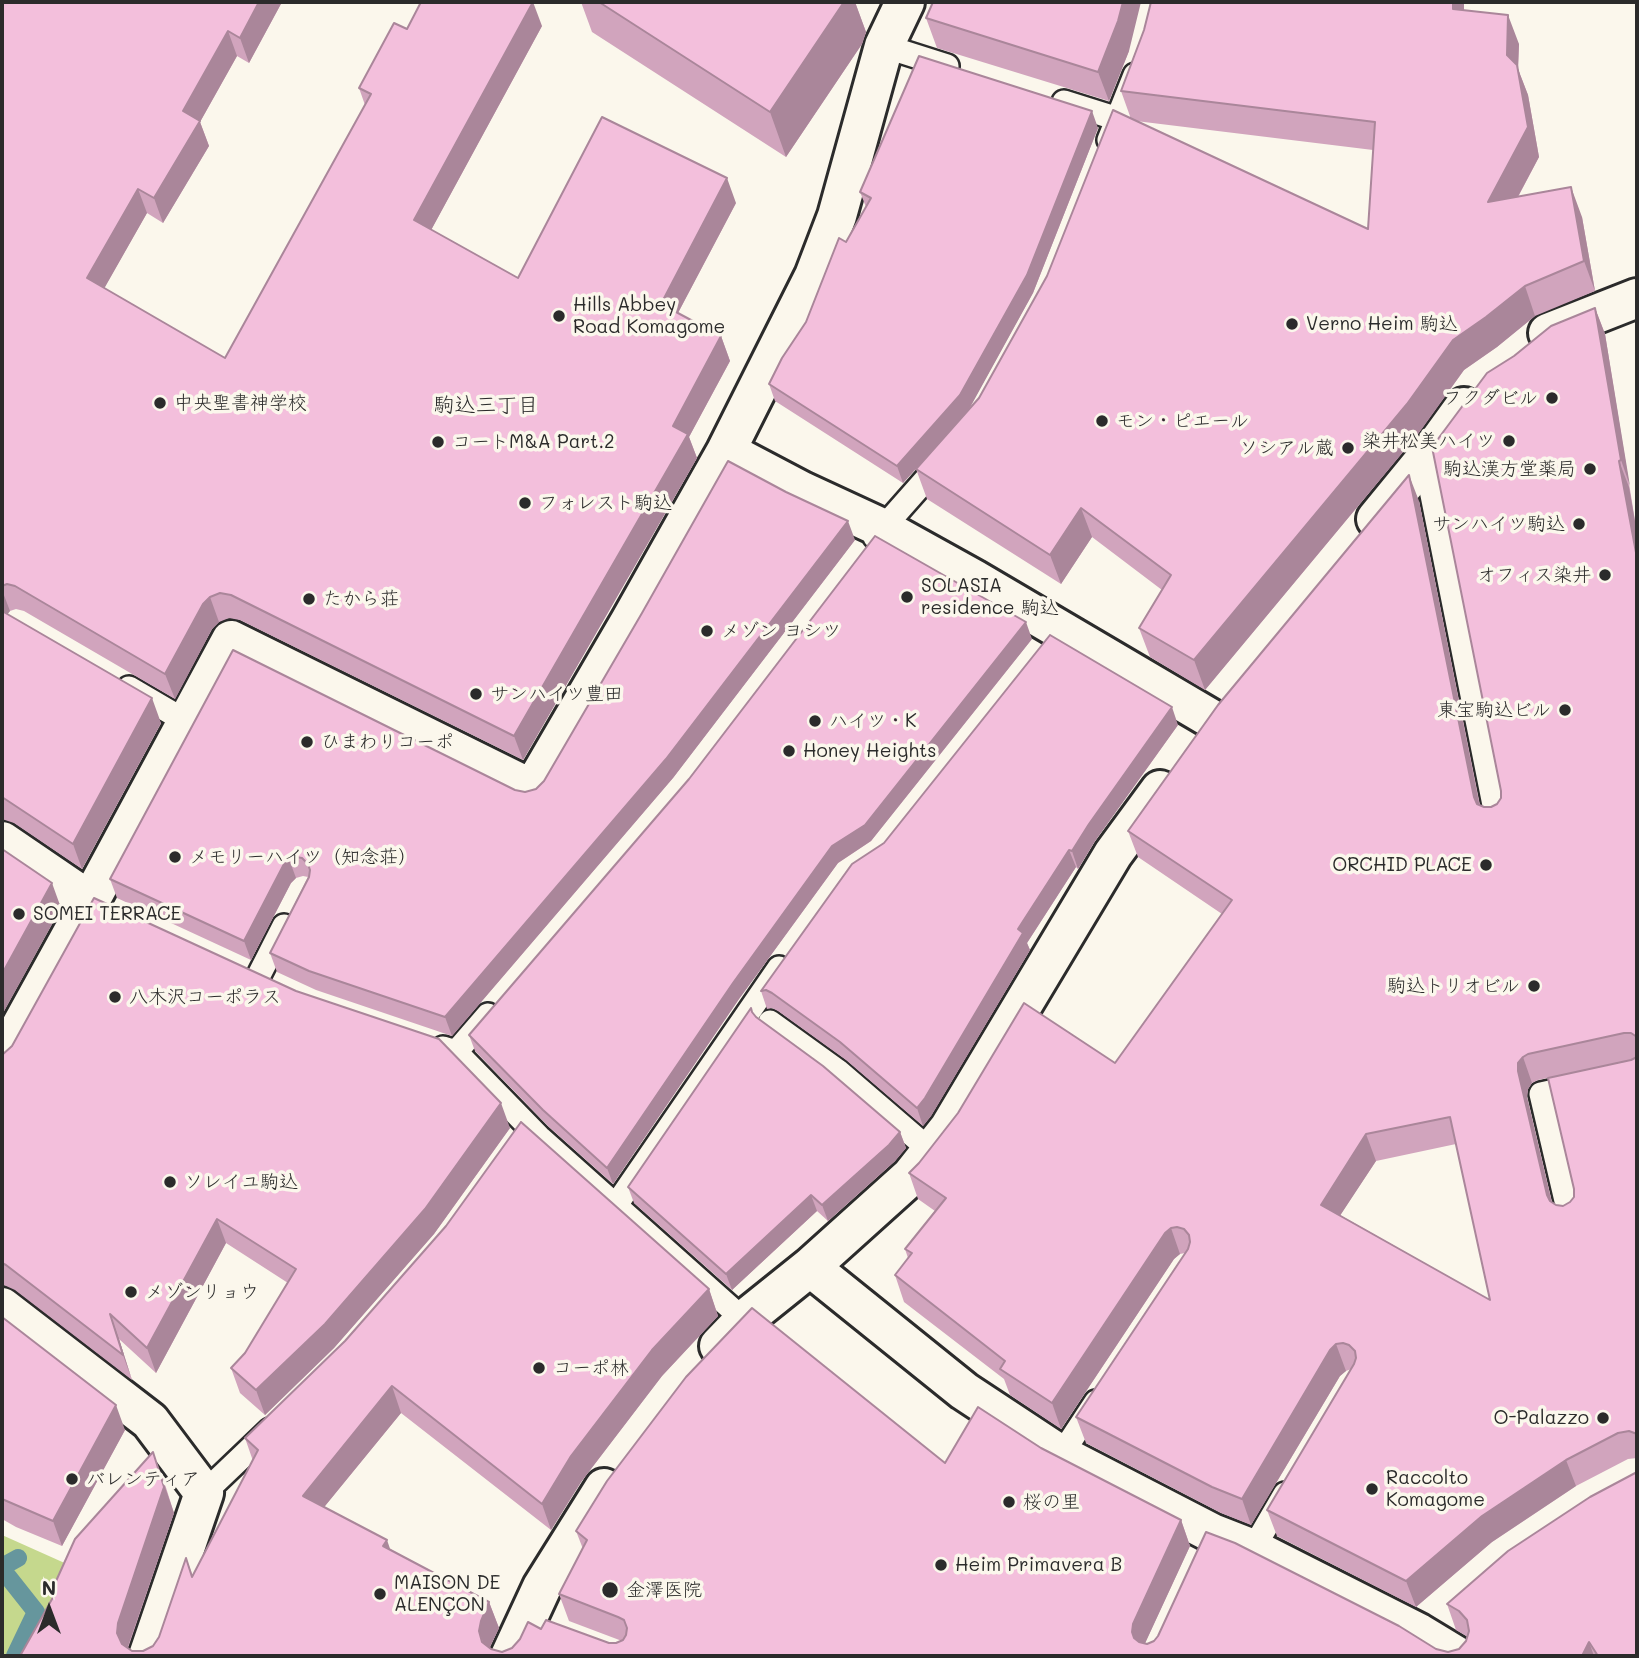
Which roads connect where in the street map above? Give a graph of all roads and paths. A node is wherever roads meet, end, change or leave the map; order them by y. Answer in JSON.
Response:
{"nodes":[{"id":1,"x":905,"y":2,"type":"edge"},
{"id":2,"x":884,"y":46,"type":"junction"},
{"id":3,"x":1142,"y":55,"type":"edge"},
{"id":4,"x":962,"y":71,"type":"edge"},
{"id":5,"x":1040,"y":95,"type":"edge"},
{"id":6,"x":1118,"y":119,"type":"junction"},
{"id":7,"x":1103,"y":155,"type":"edge"},
{"id":8,"x":1637,"y":298,"type":"edge"},
{"id":9,"x":1520,"y":357,"type":"edge"},
{"id":10,"x":1481,"y":383,"type":"edge"},
{"id":11,"x":961,"y":440,"type":"edge"},
{"id":12,"x":726,"y":451,"type":"junction"},
{"id":13,"x":1425,"y":460,"type":"junction"},
{"id":14,"x":873,"y":539,"type":"junction"},
{"id":15,"x":1354,"y":546,"type":"edge"},
{"id":16,"x":108,"y":676,"type":"edge"},
{"id":17,"x":1236,"y":687,"type":"edge"},
{"id":18,"x":1210,"y":718,"type":"junction"},
{"id":19,"x":187,"y":722,"type":"junction"},
{"id":20,"x":1497,"y":820,"type":"edge"},
{"id":21,"x":2,"y":841,"type":"edge"},
{"id":22,"x":102,"y":906,"type":"junction"},
{"id":23,"x":291,"y":912,"type":"edge"},
{"id":24,"x":792,"y":950,"type":"edge"},
{"id":25,"x":233,"y":968,"type":"edge"},
{"id":26,"x":257,"y":979,"type":"junction"},
{"id":27,"x":278,"y":988,"type":"edge"},
{"id":28,"x":500,"y":1001,"type":"edge"},
{"id":29,"x":770,"y":1022,"type":"dead end"},
{"id":30,"x":430,"y":1043,"type":"edge"},
{"id":31,"x":456,"y":1052,"type":"junction"},
{"id":32,"x":2,"y":1060,"type":"edge"},
{"id":33,"x":1637,"y":1073,"type":"edge"},
{"id":34,"x":528,"y":1127,"type":"junction"},
{"id":35,"x":513,"y":1148,"type":"edge"},
{"id":36,"x":931,"y":1151,"type":"junction"},
{"id":37,"x":616,"y":1205,"type":"junction"},
{"id":38,"x":1570,"y":1219,"type":"edge"},
{"id":39,"x":810,"y":1267,"type":"junction"},
{"id":40,"x":2,"y":1307,"type":"edge"},
{"id":41,"x":744,"y":1320,"type":"junction"},
{"id":42,"x":697,"y":1369,"type":"edge"},
{"id":43,"x":1105,"y":1389,"type":"edge"},
{"id":44,"x":281,"y":1419,"type":"edge"},
{"id":45,"x":1062,"y":1455,"type":"junction"},
{"id":46,"x":622,"y":1464,"type":"edge"},
{"id":47,"x":1295,"y":1478,"type":"edge"},
{"id":48,"x":204,"y":1493,"type":"junction"},
{"id":49,"x":1253,"y":1549,"type":"junction"},
{"id":50,"x":1451,"y":1606,"type":"edge"},
{"id":51,"x":1419,"y":1633,"type":"junction"},
{"id":52,"x":148,"y":1656,"type":"edge"},
{"id":53,"x":510,"y":1656,"type":"edge"},
{"id":54,"x":1457,"y":1656,"type":"edge"}],
"edges":[{"from":1,"to":2,"type":"street"},
{"from":2,"to":4,"type":"lane"},
{"from":2,"to":12,"type":"street"},
{"from":3,"to":6,"type":"lane"},
{"from":5,"to":6,"type":"lane"},
{"from":6,"to":7,"type":"lane"},
{"from":8,"to":9,"type":"street"},
{"from":10,"to":13,"type":"street"},
{"from":11,"to":14,"type":"lane"},
{"from":12,"to":14,"type":"street"},
{"from":12,"to":19,"type":"street"},
{"from":13,"to":15,"type":"street"},
{"from":13,"to":20,"type":"lane"},
{"from":14,"to":18,"type":"street"},
{"from":16,"to":19,"type":"lane"},
{"from":17,"to":18,"type":"street"},
{"from":18,"to":36,"type":"street"},
{"from":19,"to":22,"type":"street"},
{"from":21,"to":22,"type":"street"},
{"from":22,"to":32,"type":"street"},
{"from":23,"to":26,"type":"lane"},
{"from":24,"to":37,"type":"lane"},
{"from":25,"to":26,"type":"lane"},
{"from":26,"to":27,"type":"lane"},
{"from":28,"to":31,"type":"lane"},
{"from":29,"to":36,"type":"lane"},
{"from":30,"to":31,"type":"lane"},
{"from":31,"to":34,"type":"lane"},
{"from":33,"to":38,"type":"lane"},
{"from":34,"to":35,"type":"lane"},
{"from":34,"to":37,"type":"lane"},
{"from":36,"to":39,"type":"street"},
{"from":37,"to":41,"type":"lane"},
{"from":39,"to":41,"type":"street"},
{"from":39,"to":45,"type":"street"},
{"from":40,"to":48,"type":"street"},
{"from":41,"to":42,"type":"street"},
{"from":43,"to":45,"type":"lane"},
{"from":44,"to":48,"type":"lane"},
{"from":45,"to":49,"type":"street"},
{"from":46,"to":53,"type":"street"},
{"from":47,"to":49,"type":"lane"},
{"from":48,"to":52,"type":"street"},
{"from":49,"to":51,"type":"street"},
{"from":50,"to":51,"type":"street"},
{"from":51,"to":54,"type":"street"}]}
